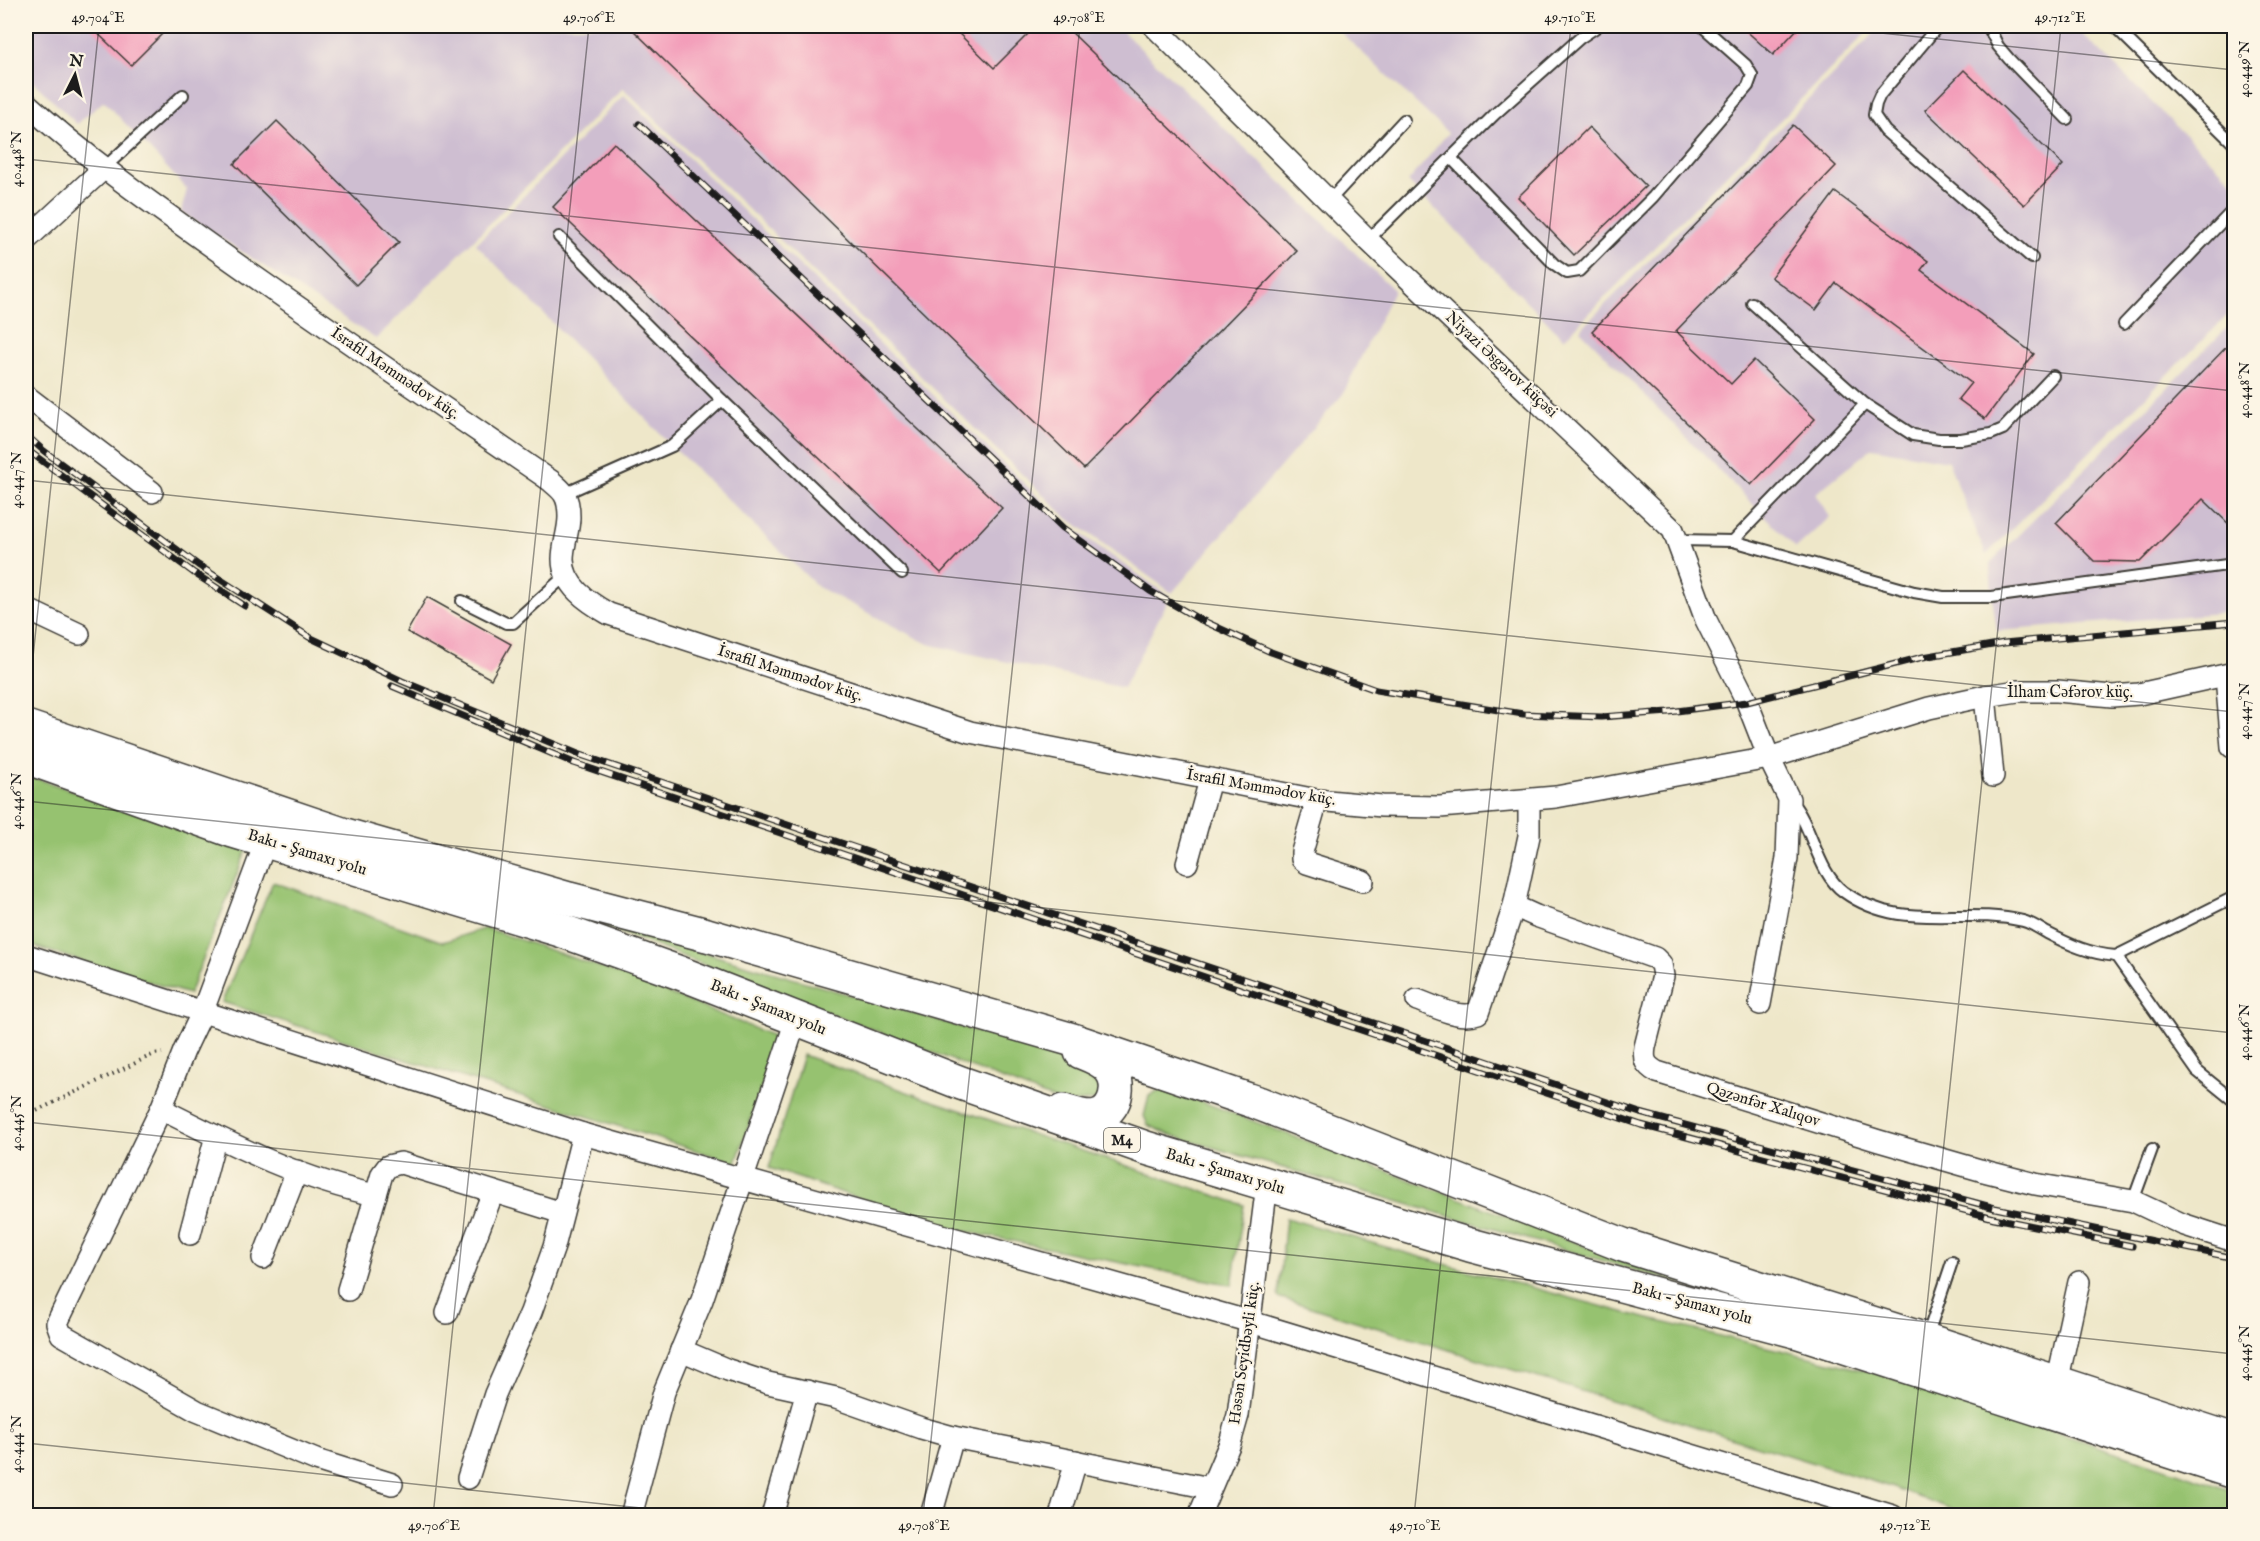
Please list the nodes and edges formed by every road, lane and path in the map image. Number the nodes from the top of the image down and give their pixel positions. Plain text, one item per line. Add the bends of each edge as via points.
1 (1154, 26) edge
2 (1598, 26) edge
3 (1702, 26) edge
4 (1938, 26) edge
5 (1988, 26) edge
6 (2114, 26) edge
7 (183, 94) dead end
8 (26, 103) edge
9 (2067, 119) dead end
10 (1404, 120) dead end
11 (2235, 144) edge
12 (1451, 158) junction
13 (104, 169) junction
14 (1329, 201) junction
15 (2235, 209) edge
16 (559, 237) dead end
17 (26, 240) edge
18 (1368, 240) junction
19 (2032, 258) dead end
20 (1752, 303) dead end
21 (2124, 324) dead end
22 (2053, 376) dead end
23 (26, 396) edge
24 (722, 400) junction
25 (1865, 404) junction
26 (152, 492) dead end
27 (564, 494) junction
28 (1678, 540) junction
29 (1733, 541) junction
30 (2235, 564) edge
31 (902, 573) dead end
32 (566, 575) junction
33 (462, 601) dead end
34 (26, 609) edge
35 (79, 634) dead end
36 (2230, 675) edge
37 (1985, 696) junction
38 (26, 727) edge
39 (2232, 747) dead end
40 (26, 758) edge
41 (1769, 758) junction
42 (1993, 776) dead end
43 (1210, 780) junction
44 (1789, 799) junction
45 (1317, 800) junction
46 (1529, 801) junction
47 (266, 841) junction
48 (1187, 863) dead end
49 (1363, 881) dead end
50 (2235, 897) edge
51 (1514, 906) junction
52 (26, 955) edge
53 (2116, 956) junction
54 (1417, 1000) dead end
55 (1760, 1004) dead end
56 (202, 1012) junction
57 (990, 1016) junction
58 (796, 1020) junction
59 (184, 1051) junction
60 (961, 1083) junction
61 (2235, 1101) edge
62 (1258, 1103) junction
63 (161, 1109) junction
64 (26, 1116) edge
65 (583, 1134) junction
66 (216, 1136) junction
67 (2152, 1149) dead end
68 (297, 1171) junction
69 (743, 1179) junction
70 (1252, 1180) junction
71 (493, 1192) junction
72 (376, 1195) junction
73 (2133, 1201) junction
74 (562, 1213) junction
75 (190, 1234) dead end
76 (2235, 1241) edge
77 (263, 1258) dead end
78 (1952, 1262) dead end
79 (2079, 1282) dead end
80 (348, 1290) dead end
81 (447, 1313) dead end
82 (1251, 1322) junction
83 (1926, 1340) junction
84 (681, 1350) junction
85 (2057, 1383) junction
86 (807, 1391) junction
87 (953, 1437) junction
88 (2235, 1440) edge
89 (1076, 1461) junction
90 (2235, 1472) edge
91 (468, 1478) dead end
92 (392, 1484) dead end
93 (1210, 1488) junction
94 (631, 1515) edge
95 (772, 1515) edge
96 (931, 1515) edge
97 (1060, 1515) edge
98 (1199, 1515) edge
99 (1893, 1515) edge

1 - 14 street, Niyazi Əsgərov küçəsi
2 - 12 lane via 1495,114
3 - 12 lane via 1746,65 1752,75 1748,86 1653,197 1579,271 1567,273 1554,264
4 - 19 lane via 1880,95 1874,115 1886,131
5 - 9 lane via 2008,59
6 - 11 lane
7 - 13 lane
8 - 13 street, İsrafil Məmmədov küç.
10 - 14 lane
12 - 18 lane
13 - 17 street
13 - 27 street, İsrafil Məmmədov küç. via 299,309 551,481
14 - 18 street, Niyazi Əsgərov küçəsi
15 - 21 lane
16 - 24 lane
18 - 28 street, Niyazi Əsgərov küçəsi via 1663,519
20 - 25 lane
22 - 25 lane via 2003,429 1991,435 1939,439 1913,435
23 - 26 street
24 - 27 lane via 672,446
24 - 31 lane
25 - 29 lane
27 - 32 street via 569,509 563,559
28 - 29 lane
28 - 41 street, Niyazi Əsgərov küçəsi via 1706,620 1747,702
29 - 30 lane via 1914,592 1964,598
32 - 33 lane via 513,623
32 - 43 street, İsrafil Məmmədov küç. via 591,604 609,614 942,725
34 - 35 street
36 - 37 street, İlham Cəfərov küç. via 2139,694 2018,691
36 - 39 street
37 - 41 street, İlham Cəfərov küç. via 1929,708
37 - 42 street
38 - 57 highway, Bakı - Şamaxı yolu via 342,834
40 - 47 highway, Bakı - Şamaxı yolu / M4
41 - 44 street, Niyazi Əsgərov küçəsi
41 - 46 street, İsrafil Məmmədov küç.
43 - 45 street, İsrafil Məmmədov küç.
43 - 48 street
44 - 53 lane via 1801,815 1832,880 1873,909 1907,916 2024,921 2072,946
44 - 55 street via 1786,858
45 - 46 street, İsrafil Məmmədov küç. via 1440,807
45 - 49 street via 1302,859
46 - 51 street via 1529,836
47 - 56 street
47 - 58 highway, Bakı - Şamaxı yolu / M4 via 560,930
50 - 53 lane
51 - 54 street via 1478,1013 1460,1016
51 - 73 street, Qəzənfər Xalıqov via 1655,958 1661,964 1662,976 1644,1058 1657,1072 1980,1170
52 - 56 street
53 - 61 lane via 2197,1071
56 - 59 street
56 - 65 street
57 - 60 highway via 1103,1062 1116,1079 1114,1099 1098,1116 1086,1117
57 - 62 highway, Bakı - Şamaxı yolu via 1096,1047
58 - 60 highway, Bakı - Şamaxı yolu / M4
58 - 69 street
59 - 63 street
59 - 64 path via 154,1054
60 - 70 highway, Bakı - Şamaxı yolu / M4 via 1146,1148
62 - 70 highway via 1160,1081 1147,1082 1137,1091 1132,1104 1133,1124 1155,1139
62 - 83 highway, Bakı - Şamaxı yolu via 1623,1245
63 - 66 street
63 - 92 street via 57,1323 61,1334 197,1411 316,1460
65 - 69 street
65 - 74 street
66 - 68 street
66 - 75 street
67 - 73 lane
68 - 72 street via 341,1188
68 - 77 street
69 - 82 street
69 - 84 street
70 - 82 street, Həsən Seyidbəyli küç.
70 - 90 highway, Bakı - Şamaxı yolu / M4 via 1470,1245 1799,1332
71 - 72 street via 401,1163 388,1166
71 - 74 street
71 - 81 street
72 - 80 street
73 - 76 street, Qəzənfər Xalıqov via 2182,1224
74 - 91 street via 531,1312 495,1395
78 - 83 lane
79 - 85 street
82 - 93 street, Həsən Seyidbəyli küç. via 1236,1423
82 - 99 street
83 - 85 highway, Bakı - Şamaxı yolu
84 - 86 street via 748,1377
84 - 94 street via 664,1392
85 - 88 highway, Bakı - Şamaxı yolu
86 - 87 street
86 - 95 street
87 - 89 street
87 - 96 street
89 - 93 street
89 - 97 street
93 - 98 street, Həsən Seyidbəyli küç.

